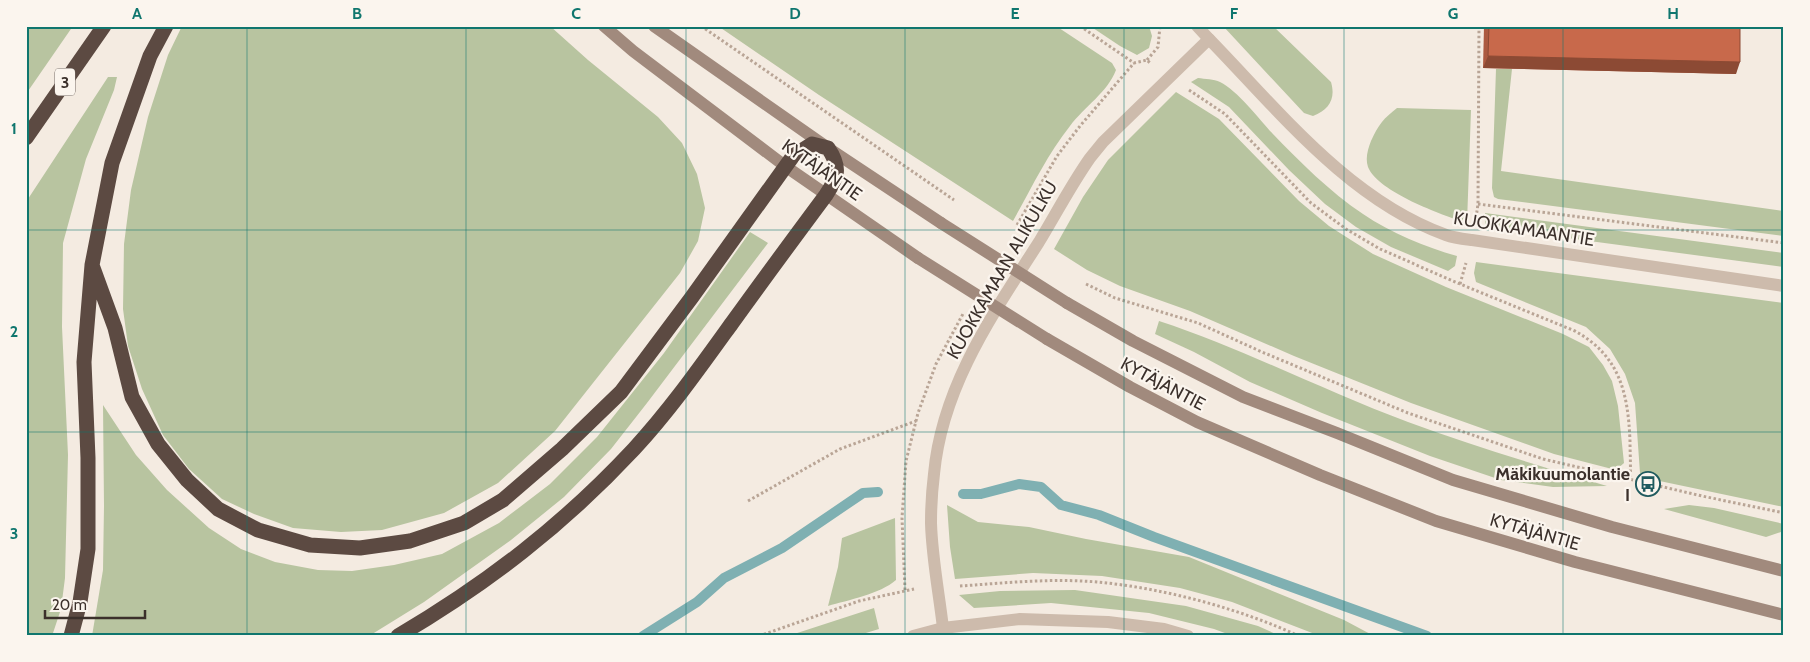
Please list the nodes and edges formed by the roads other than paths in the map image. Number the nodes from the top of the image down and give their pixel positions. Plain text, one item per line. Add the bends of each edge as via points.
1 (104, 26) edge
2 (166, 26) edge
3 (604, 26) edge
4 (654, 26) edge
5 (1197, 26) edge
6 (1209, 39) junction
7 (26, 138) edge
8 (828, 148) junction
9 (785, 166) junction
10 (826, 195) junction
11 (92, 265) junction
12 (1784, 286) edge
13 (1784, 571) edge
14 (1784, 615) edge
15 (944, 632) edge
16 (71, 636) edge
17 (398, 636) edge
18 (914, 636) edge
19 (1188, 636) edge

1 - 7 highway, 3
2 - 11 highway via 150,56 112,163
3 - 9 street, KYTÄJÄNTIE
4 - 8 street, KYTÄJÄNTIE
5 - 6 street, KUOKKAMAANTIE
6 - 12 street, KUOKKAMAANTIE via 1329,163 1392,210 1447,235
6 - 15 street, KUOKKAMAAN ALIKULKU via 1090,158 968,358 941,433 934,472 931,522
8 - 9 highway via 812,144 793,156
8 - 10 highway via 836,160 836,173
8 - 13 street, KYTÄJÄNTIE, bridge via 1067,303 1243,398 1453,480
9 - 10 street, KYTÄJÄNTIE
9 - 11 highway via 621,392 562,450 503,500 464,523 410,541 360,548 310,545 258,530 218,509 187,480 158,444 132,397 115,328
10 - 14 street, KYTÄJÄNTIE, bridge via 918,258 1130,387 1197,422 1320,476 1436,521 1575,562
10 - 17 highway via 684,389 610,474 537,542 445,608
11 - 16 highway via 84,362 88,549
15 - 18 street
15 - 19 street via 1020,619 1108,622 1164,629

